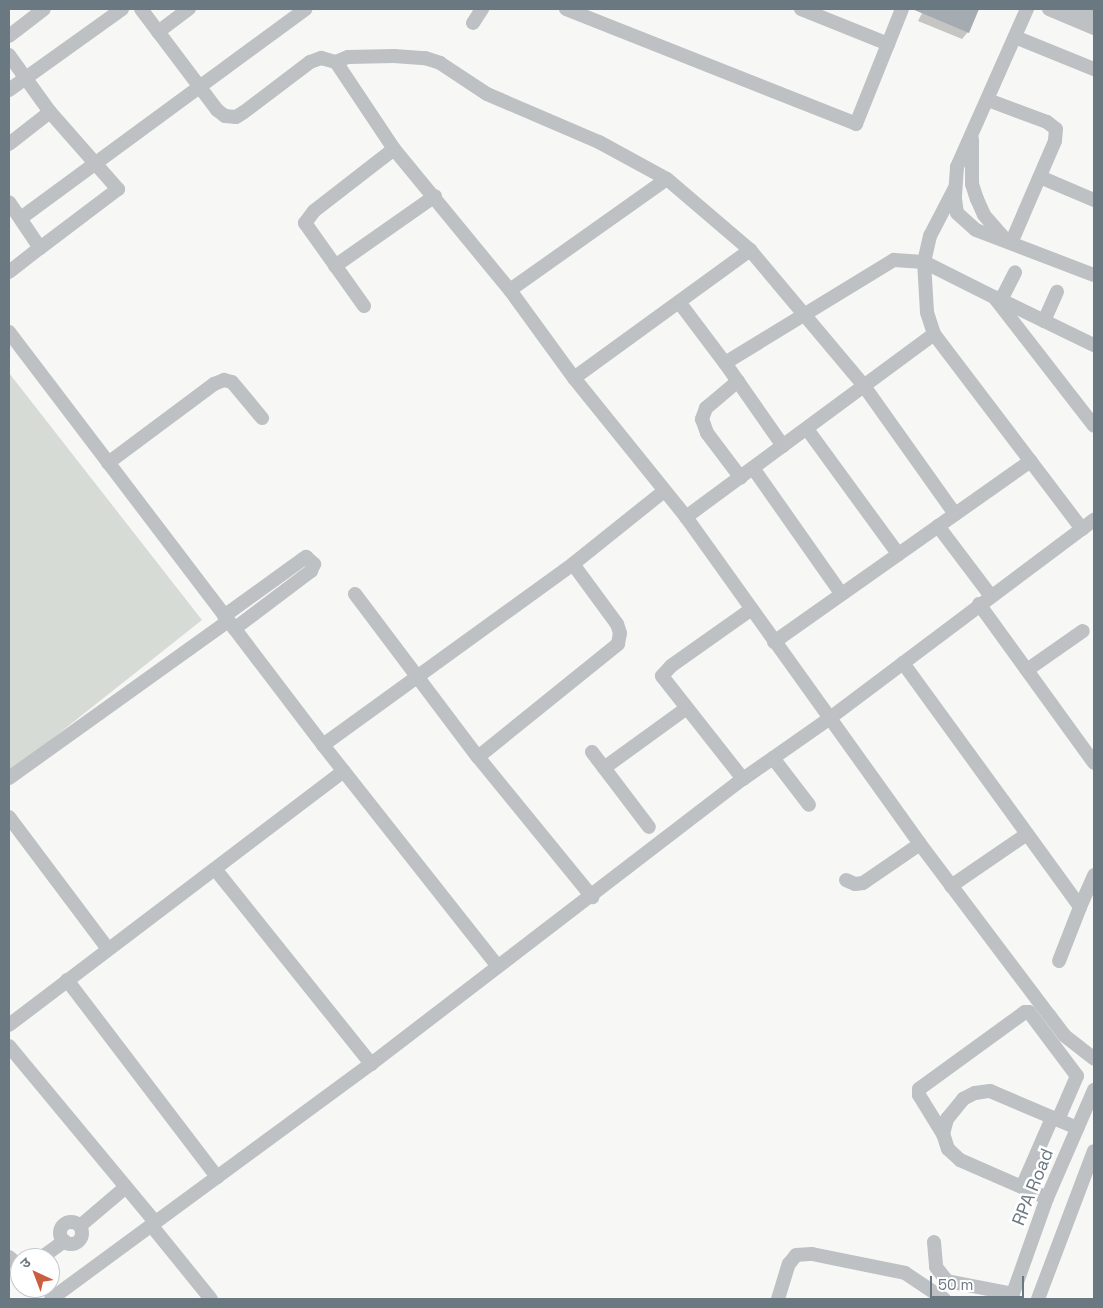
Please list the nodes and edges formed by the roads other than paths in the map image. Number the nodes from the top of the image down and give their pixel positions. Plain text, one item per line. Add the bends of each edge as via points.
1 (44, 9) edge
2 (122, 9) edge
3 (140, 9) edge
4 (190, 9) edge
5 (306, 9) edge
6 (482, 9) edge
7 (566, 9) edge
8 (801, 9) edge
9 (902, 9) edge
10 (1027, 9) edge
11 (1049, 9) edge
12 (1076, 9) edge
13 (1094, 16) edge
14 (473, 24) dead end
15 (1094, 28) edge
16 (158, 32) junction
17 (9, 36) edge
18 (1015, 37) junction
19 (888, 44) junction
20 (9, 55) edge
21 (336, 62) junction
22 (1094, 69) edge
23 (26, 78) junction
24 (200, 87) junction
25 (9, 90) edge
26 (988, 100) junction
27 (50, 112) junction
28 (972, 138) junction
29 (9, 144) edge
30 (394, 149) junction
31 (96, 162) junction
32 (1040, 177) junction
33 (667, 179) junction
34 (955, 187) junction
35 (435, 196) junction
36 (1094, 200) edge
37 (9, 202) edge
38 (21, 218) junction
39 (1009, 243) junction
40 (40, 248) junction
41 (750, 250) junction
42 (924, 262) junction
43 (335, 266) junction
44 (9, 272) edge
45 (1015, 272) dead end
46 (1094, 275) edge
47 (510, 290) junction
48 (1057, 292) dead end
49 (997, 298) junction
50 (679, 302) junction
51 (364, 306) dead end
52 (804, 315) junction
53 (1044, 321) junction
54 (9, 332) edge
55 (934, 334) junction
56 (1094, 345) edge
57 (725, 363) junction
58 (574, 378) junction
59 (738, 381) junction
60 (864, 386) junction
61 (262, 418) dead end
62 (1094, 426) edge
63 (807, 429) junction
64 (783, 446) junction
65 (1031, 461) junction
66 (108, 463) junction
67 (753, 468) junction
68 (741, 478) junction
69 (664, 492) junction
70 (954, 514) junction
71 (686, 517) junction
72 (1094, 520) edge
73 (938, 526) junction
74 (1082, 529) junction
75 (898, 554) junction
76 (573, 564) junction
77 (841, 593) junction
78 (355, 594) dead end
79 (985, 600) junction
80 (750, 610) junction
81 (229, 622) junction
82 (1083, 631) dead end
83 (774, 642) junction
84 (903, 664) junction
85 (1027, 670) junction
86 (417, 675) junction
87 (686, 708) junction
88 (830, 718) junction
89 (323, 745) junction
90 (592, 752) dead end
91 (478, 757) junction
92 (773, 758) junction
93 (1093, 759) edge
94 (604, 768) junction
95 (344, 771) junction
96 (9, 778) edge
97 (743, 779) junction
98 (809, 805) dead end
99 (9, 817) edge
100 (649, 827) dead end
101 (1027, 834) junction
102 (920, 844) junction
103 (215, 869) junction
104 (1094, 875) edge
105 (846, 880) dead end
106 (951, 886) junction
107 (592, 897) junction
108 (1080, 908) junction
109 (108, 949) junction
110 (1059, 961) dead end
111 (497, 965) junction
112 (67, 980) junction
113 (9, 1025) edge
114 (9, 1046) edge
115 (1094, 1059) edge
116 (371, 1064) junction
117 (1094, 1090) edge
118 (1055, 1119) junction
119 (1077, 1128) junction
120 (943, 1134) junction
121 (1094, 1151) edge
122 (217, 1176) junction
123 (126, 1187) junction
124 (1022, 1187) junction
125 (1047, 1198) junction
126 (153, 1224) junction
127 (934, 1242) dead end
128 (55, 1248) edge
129 (1012, 1297) edge
130 (51, 1299) edge
131 (211, 1299) edge
132 (778, 1299) edge
133 (944, 1299) edge
134 (1038, 1299) edge

1 - 17 street
2 - 23 street
3 - 16 street
4 - 16 street
5 - 24 street
6 - 14 street
7 - 19 street via 856,124
8 - 19 street
9 - 19 street
10 - 18 street
11 - 15 street
12 - 13 street
16 - 24 street
18 - 22 street
18 - 26 street
20 - 23 street
21 - 24 street via 321,58 310,62 236,117 225,116 217,110
21 - 30 street
21 - 33 street via 348,56 394,56 425,58 440,63 487,94 599,142
23 - 25 street
23 - 27 street
24 - 31 street
26 - 28 street
26 - 32 street via 1047,122 1056,129 1055,141
27 - 29 street
27 - 31 street
28 - 34 street via 957,167
28 - 39 street via 972,184 977,199 984,215
30 - 35 street
30 - 43 street via 305,223
31 - 38 street
31 - 40 street via 118,190
32 - 36 street
32 - 39 street
33 - 41 street
33 - 47 street
34 - 39 street via 958,213 965,222
34 - 42 street via 930,236
35 - 43 street
35 - 47 street
37 - 38 street
38 - 40 street
39 - 46 street
40 - 44 street
41 - 50 street
41 - 52 street
42 - 49 street
42 - 52 street via 894,260
42 - 55 street via 928,312
43 - 51 street
45 - 49 street
47 - 58 street
48 - 53 street
49 - 53 street
49 - 62 street
50 - 57 street
50 - 58 street
52 - 57 street
52 - 60 street
53 - 56 street
54 - 66 street
55 - 60 street
55 - 65 street
57 - 59 street
58 - 69 street
59 - 64 street
59 - 68 street via 706,408 702,419 707,433
60 - 63 street
60 - 70 street
61 - 66 street via 232,382 224,380 214,384
63 - 64 street
63 - 75 street
64 - 67 street
65 - 70 street
65 - 74 street
66 - 81 street
67 - 68 street
67 - 77 street
68 - 71 street
69 - 71 street
69 - 76 street
70 - 73 street
71 - 80 street
72 - 74 street
73 - 75 street
73 - 79 street
74 - 79 street
75 - 77 street
76 - 86 street
76 - 91 street via 617,624 620,633 618,644
77 - 83 street
78 - 86 street
79 - 84 street
79 - 85 street
80 - 83 street
80 - 87 street via 671,666 662,676
81 - 81 street via 310,571 314,564 306,557 303,559
81 - 89 street
81 - 96 street
82 - 85 street
83 - 88 street
84 - 88 street
84 - 101 street
85 - 93 street
86 - 89 street
86 - 91 street
87 - 94 street
87 - 97 street
88 - 92 street
88 - 102 street
89 - 95 street
90 - 94 street
91 - 107 street
92 - 97 street
92 - 98 street
94 - 100 street
95 - 103 street
95 - 111 street
97 - 107 street
99 - 109 street
101 - 106 street
101 - 108 street
102 - 105 street via 863,883
102 - 106 street
103 - 109 street
103 - 116 street
104 - 108 street
106 - 115 street via 1065,1036
107 - 111 street
108 - 110 street
109 - 112 street
111 - 116 street
112 - 113 street
112 - 122 street
114 - 123 street
116 - 122 street
117 - 119 street, RPA Road
118 - 119 street
118 - 120 street via 990,1091 975,1093 953,1108
118 - 120 street via 1077,1076 1035,1020 1024,1012 919,1089 919,1095
118 - 124 street
119 - 125 street, RPA Road
120 - 124 street via 948,1149 960,1160
121 - 134 street
122 - 126 street
123 - 126 street
123 - 128 street via 80,1226 70,1222 64,1225 60,1231 64,1241
124 - 125 street
125 - 129 street, RPA Road
126 - 130 street
126 - 131 street
127 - 129 street via 936,1267 947,1281
132 - 133 street via 789,1264 796,1255 812,1254 905,1273

